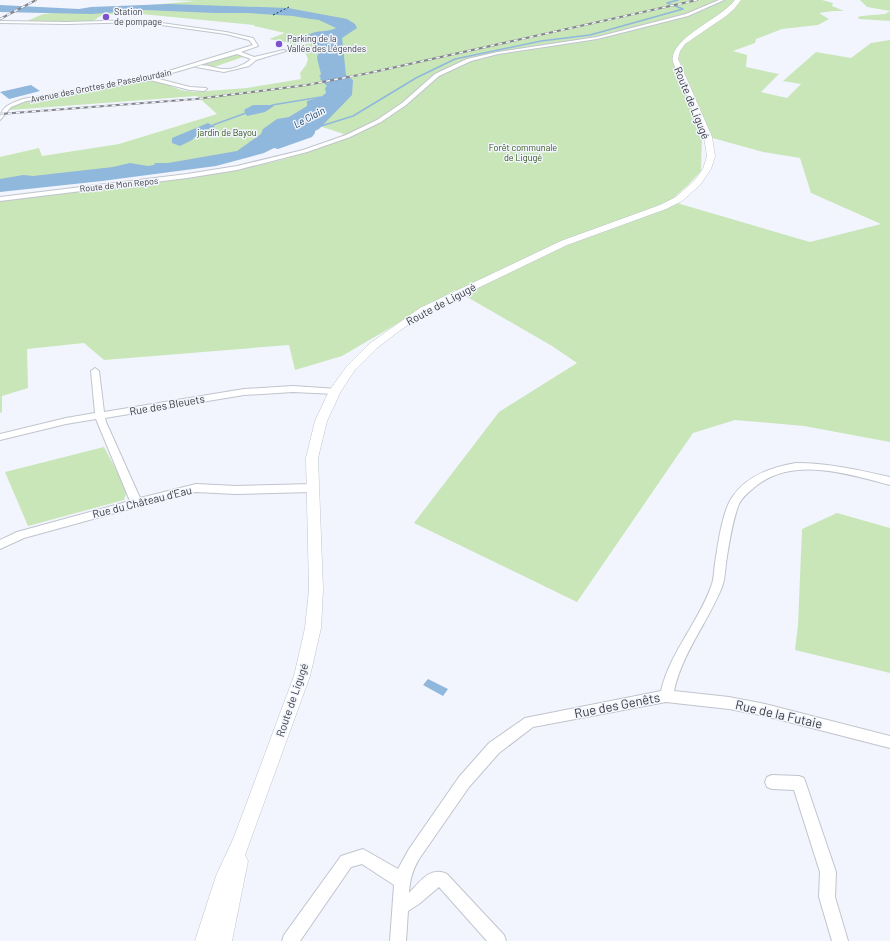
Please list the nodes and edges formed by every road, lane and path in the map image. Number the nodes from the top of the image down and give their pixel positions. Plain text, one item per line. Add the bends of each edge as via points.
1 (722, 0) edge
2 (738, 0) edge
3 (0, 22) edge
4 (284, 51) dead end
5 (237, 52) junction
6 (254, 59) junction
7 (193, 66) junction
8 (144, 79) junction
9 (204, 89) dead end
10 (0, 118) edge
11 (0, 199) edge
12 (95, 371) dead end
13 (335, 391) junction
14 (100, 416) junction
15 (0, 437) edge
16 (890, 481) edge
17 (312, 488) junction
18 (136, 502) junction
19 (0, 544) edge
20 (666, 696) junction
21 (890, 742) edge
22 (772, 782) dead end
23 (242, 840) junction
24 (402, 882) junction
25 (400, 907) junction
26 (205, 941) edge
27 (222, 941) edge
28 (290, 941) edge
29 (398, 941) edge
30 (498, 941) edge
31 (840, 941) edge

1 - 11 street, Route de Mon Repos via 687,16 597,38 469,60 437,75 404,104 379,121 305,151 237,168 165,180
2 - 13 street, Route de Ligugé via 731,11 685,40 676,52 678,68 708,137 711,156 707,169 697,183 679,199 664,207 564,243 424,310 373,346 351,368
3 - 5 street, Avenue des Grottes de Passelourdain via 140,21 226,33 251,39 256,43 253,47
4 - 6 street
5 - 6 street
5 - 7 street, Avenue des Grottes de Passelourdain
6 - 7 street via 247,65 224,71
7 - 8 street, Avenue des Grottes de Passelourdain
8 - 9 street via 164,81 188,89
8 - 10 street, Avenue des Grottes de Passelourdain via 25,100 9,106
12 - 14 street
13 - 14 street, Rue des Bleuets via 293,389 244,392
13 - 17 street, Route de Ligugé via 317,434 312,458
14 - 15 street, Rue des Bleuets via 66,421
14 - 18 street
16 - 20 street, Rue des Genêts via 847,470 799,466 768,473 751,483 735,500 728,521 717,585 674,668 667,685
17 - 18 street, Rue du Château d'Eau via 196,488
17 - 23 street, Route de Ligugé via 316,590 313,628 302,676
18 - 19 street, Rue du Château d'Eau via 21,535
20 - 21 street, Rue de la Futaie via 765,710
20 - 24 street, Rue des Genêts via 530,722 515,732 494,748 464,782 414,854 406,867
22 - 31 street via 799,783 828,872 827,897
23 - 26 street, Route de Ligugé via 226,876
23 - 27 street, Route de Ligugé
24 - 25 street, Rue des Genêts
24 - 28 street via 363,856 346,861
25 - 29 street, Rue des Genêts
25 - 30 street via 414,899 434,879 442,879

